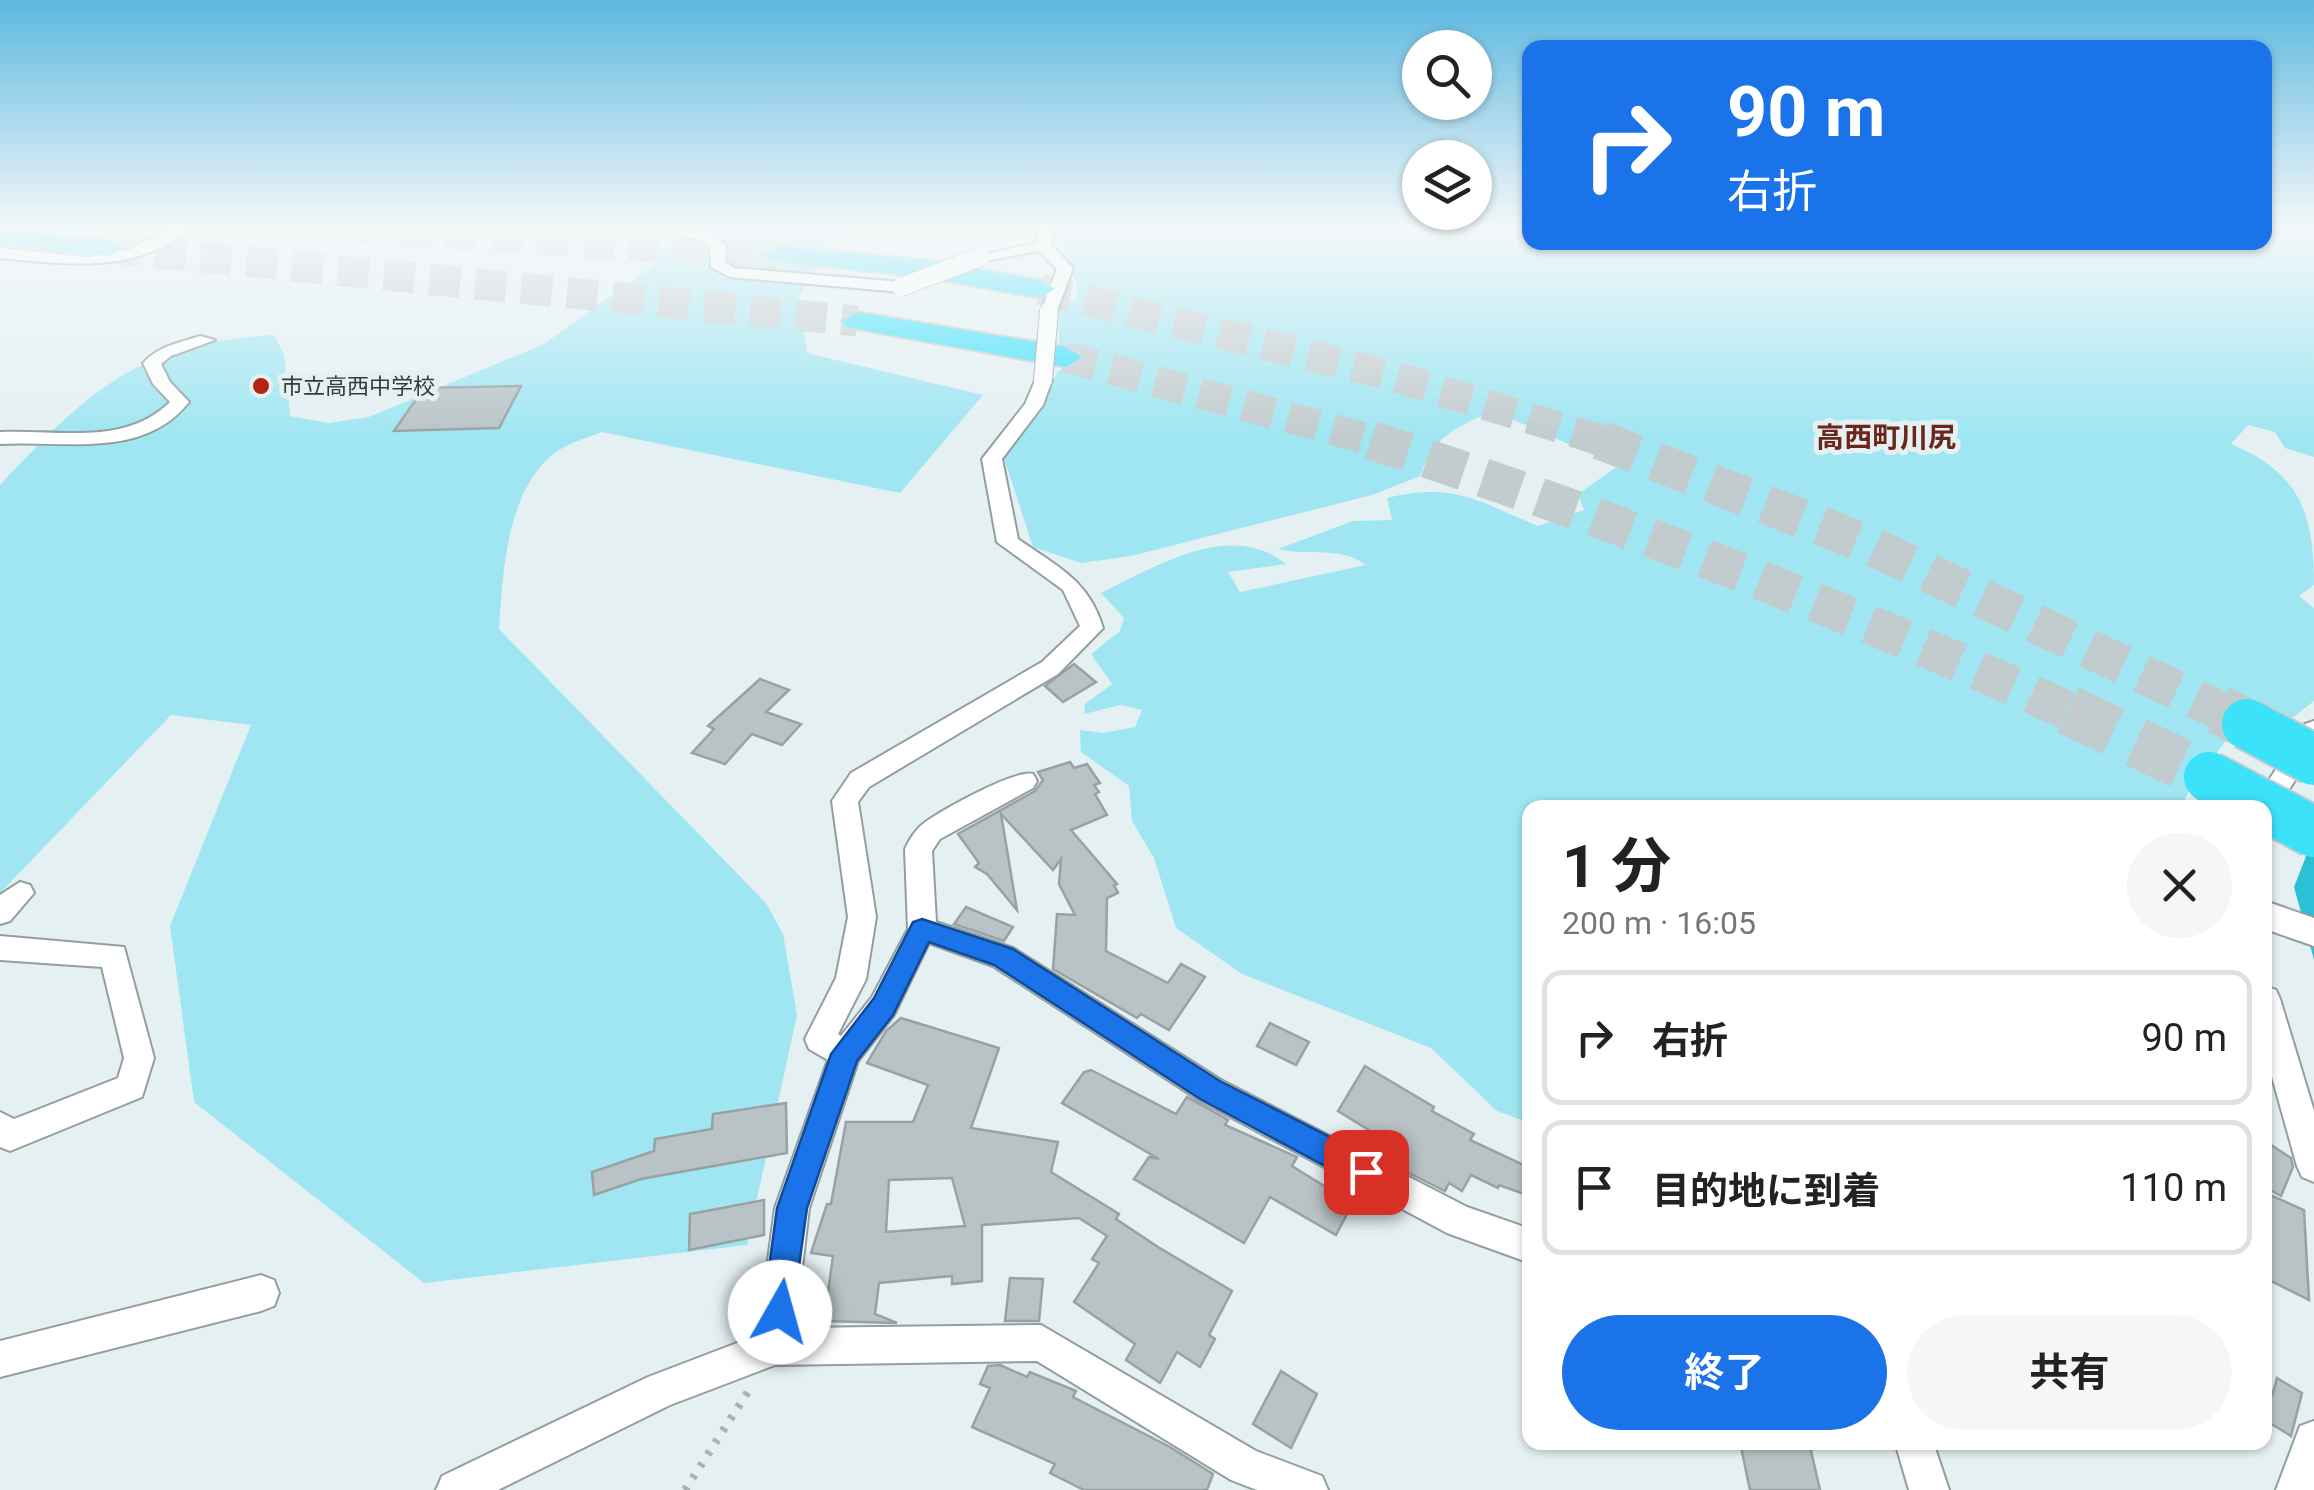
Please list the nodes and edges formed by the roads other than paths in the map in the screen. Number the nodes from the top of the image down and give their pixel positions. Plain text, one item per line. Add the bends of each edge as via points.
1 (1035, 298) edge
2 (1044, 300) joint
3 (857, 321) tunnel mouth
4 (206, 340) dead end
5 (1066, 357) tunnel mouth
6 (0, 438) edge
7 (2246, 724) tunnel mouth
8 (2314, 730) edge
9 (2314, 760) edge
10 (2209, 776) tunnel mouth
11 (1024, 781) dead end
12 (2254, 800) edge
13 (2269, 800) edge
14 (2272, 810) edge
15 (2314, 832) edge
16 (2272, 917) edge
17 (922, 930) junction
18 (2314, 932) edge
19 (0, 948) edge
20 (2272, 1015) edge
21 (2272, 1022) edge
22 (845, 1054) junction
23 (2314, 1116) edge
24 (0, 1127) edge
25 (2314, 1166) edge
26 (1522, 1243) edge
27 (261, 1293) dead end
28 (775, 1346) junction
29 (0, 1359) edge
30 (2314, 1440) edge
31 (1916, 1450) edge
32 (456, 1490) edge
33 (1308, 1490) edge
34 (1929, 1490) edge
35 (2296, 1490) edge

1 - 2 highway
2 - 22 street, bridge via 1043,380 1034,404 992,458 1008,542 1071,582 1087,604 1092,628 1050,668 860,780 845,801 862,917 851,979 820,1039
3 - 5 highway
4 - 6 street via 152,363 180,402 166,420 94,440
7 - 9 highway, bridge
8 - 13 street
10 - 12 highway, bridge
11 - 17 street via 932,832 918,850
14 - 15 highway, bridge
16 - 18 street
17 - 22 street via 883,1006
17 - 26 street via 1003,957 1210,1090 1459,1221
19 - 24 street via 114,956 139,1058 132,1087 10,1136
20 - 23 street
21 - 25 street
22 - 28 street via 792,1208
27 - 29 street
28 - 32 street via 660,1390
28 - 33 street via 1040,1343 1244,1466
30 - 35 street
31 - 34 street

